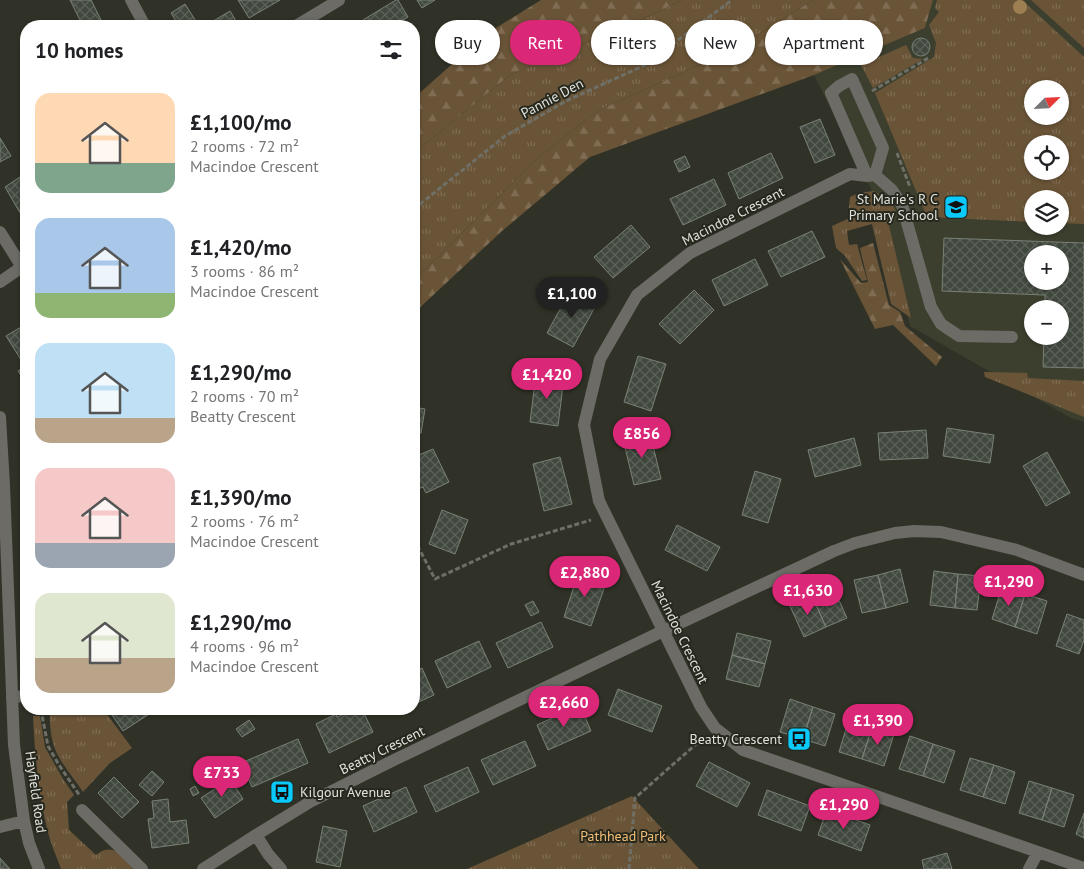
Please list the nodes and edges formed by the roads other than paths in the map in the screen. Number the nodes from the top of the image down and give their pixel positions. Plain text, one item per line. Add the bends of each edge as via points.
1 (131, 0) edge
2 (339, 0) edge
3 (142, 20) edge
4 (306, 20) edge
5 (871, 176) junction
6 (0, 232) edge
7 (20, 260) edge
8 (20, 268) edge
9 (0, 282) edge
10 (1012, 337) dead end
11 (0, 417) edge
12 (2, 485) edge
13 (1084, 575) edge
14 (663, 631) junction
15 (20, 696) edge
16 (12, 698) junction
17 (82, 810) road end
18 (24, 821) junction
19 (0, 828) edge
20 (256, 835) junction
21 (1038, 852) junction
22 (1084, 868) edge
23 (39, 869) edge
24 (142, 869) edge
25 (203, 869) edge
26 (281, 869) edge
27 (1030, 869) edge

1 - 3 street
2 - 4 street
5 - 5 street via 831,93 852,79 883,148
5 - 10 street via 892,190 902,205 930,307 941,324 959,336
5 - 14 street, Macindoe Crescent via 850,174 690,253 638,295 600,359 584,425 599,501
6 - 7 street
8 - 9 street
11 - 12 street, Hayfield Road
12 - 16 street, Hayfield Road
13 - 14 street, Beatty Crescent via 1017,550 966,537 941,532 895,533 834,551
14 - 20 street, Beatty Crescent via 310,802
14 - 21 street, Macindoe Crescent via 715,728 743,750
15 - 16 street
16 - 18 street, Hayfield Road via 14,745
17 - 24 street
18 - 19 street
18 - 23 street, Hayfield Road
20 - 25 street, Beatty Crescent
20 - 26 street
21 - 22 street, Macindoe Crescent
21 - 27 street

